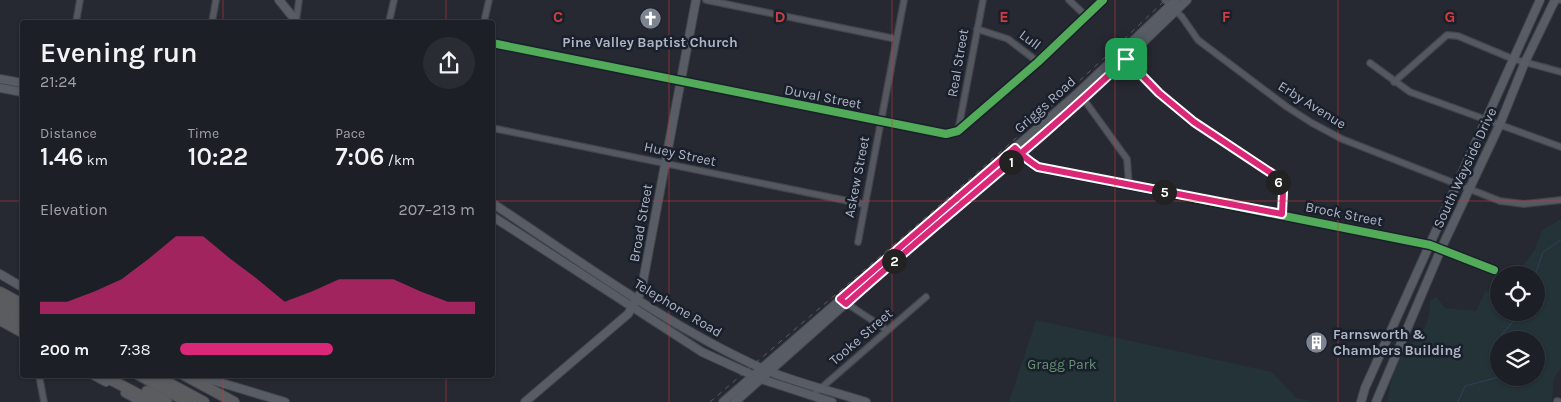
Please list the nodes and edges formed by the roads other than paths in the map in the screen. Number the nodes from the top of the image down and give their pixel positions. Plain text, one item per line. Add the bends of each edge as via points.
1 (80, 0) edge
2 (216, 0) edge
3 (279, 0) edge
4 (300, 0) edge
5 (394, 0) edge
6 (489, 0) edge
7 (696, 0) edge
8 (706, 0) edge
9 (904, 0) edge
10 (983, 0) edge
11 (1069, 0) edge
12 (1103, 0) edge
13 (1187, 0) edge
14 (1540, 0) edge
15 (1555, 0) edge
16 (1172, 4) edge
17 (1086, 16) junction
18 (76, 20) edge
19 (212, 20) edge
20 (294, 20) edge
21 (296, 20) edge
22 (389, 20) edge
23 (484, 20) edge
24 (977, 30) junction
25 (896, 39) junction
26 (495, 44) edge
27 (1123, 56) junction
28 (1513, 59) junction
29 (1038, 62) junction
30 (1524, 62) junction
31 (1370, 63) dead end
32 (1561, 72) edge
33 (0, 79) edge
34 (680, 81) junction
35 (1394, 82) junction
36 (20, 83) edge
37 (0, 88) edge
38 (20, 92) edge
39 (1081, 96) junction
40 (1487, 119) junction
41 (881, 121) junction
42 (1500, 124) junction
43 (495, 129) edge
44 (958, 131) junction
45 (1561, 147) edge
46 (1018, 151) junction
47 (665, 164) junction
48 (1129, 185) junction
49 (1457, 185) junction
50 (1468, 189) junction
51 (1561, 200) edge
52 (863, 204) junction
53 (495, 205) edge
54 (1282, 214) junction
55 (495, 218) edge
56 (858, 242) dead end
57 (1430, 245) junction
58 (1441, 250) junction
59 (1490, 268) edge
60 (0, 274) edge
61 (20, 285) edge
62 (0, 292) edge
63 (926, 297) dead end
64 (636, 299) junction
65 (0, 301) edge
66 (843, 301) junction
67 (20, 303) edge
68 (632, 307) junction
69 (0, 311) edge
70 (20, 312) edge
71 (0, 320) edge
72 (20, 322) edge
73 (0, 325) edge
74 (887, 330) junction
75 (20, 331) edge
76 (20, 336) edge
77 (761, 368) junction
78 (770, 371) junction
79 (752, 376) junction
80 (40, 378) edge
81 (97, 378) edge
82 (108, 378) edge
83 (123, 378) edge
84 (144, 378) edge
85 (160, 378) edge
86 (190, 378) edge
87 (205, 378) edge
88 (761, 379) junction
89 (821, 388) junction
90 (812, 396) junction
91 (44, 402) edge
92 (140, 402) edge
93 (153, 402) edge
94 (167, 402) edge
95 (187, 402) edge
96 (204, 402) edge
97 (234, 402) edge
98 (285, 402) edge
99 (525, 402) edge
100 (722, 402) edge
101 (735, 402) edge
102 (832, 402) edge
103 (866, 402) edge
104 (1361, 402) edge
105 (1376, 402) edge

1 - 18 street
2 - 19 street
3 - 20 main road
4 - 21 street
5 - 22 street
6 - 23 street
7 - 34 main road, Broad Street
8 - 25 street
9 - 25 street, Askew Street
10 - 24 street, Real Street
11 - 17 street
12 - 17 street
13 - 16 main road, Griggs Road
14 - 28 main road, South Wayside Drive
15 - 30 main road, South Wayside Drive
16 - 27 main road, Griggs Road
16 - 49 street, Erby Avenue via 1198,40 1287,108 1342,139
17 - 29 street
24 - 29 street, Lull via 1008,39
24 - 44 street, Real Street
25 - 41 street, Askew Street
26 - 34 street, Duval Street
27 - 39 main road, Griggs Road
27 - 54 street via 1159,93 1194,122 1274,175 1283,192
28 - 30 street
28 - 35 street via 1458,36 1447,36
28 - 40 main road, South Wayside Drive
29 - 44 street
30 - 32 street
30 - 42 main road, South Wayside Drive
31 - 35 street
33 - 36 main road
34 - 41 street, Duval Street
34 - 47 main road, Broad Street
35 - 40 street via 1410,92
37 - 38 main road
39 - 46 main road, Griggs Road
39 - 48 street via 1127,159
40 - 42 street
40 - 49 main road, South Wayside Drive
41 - 44 street, Duval Street via 946,134
41 - 52 street, Askew Street
42 - 45 street
42 - 50 main road, South Wayside Drive
43 - 47 street, Huey Street
46 - 48 street, Brock Street via 1038,167
46 - 66 main road, Griggs Road
47 - 52 street, Huey Street
47 - 64 main road, Broad Street via 646,270
48 - 54 street, Brock Street
49 - 50 street, Erby Avenue
49 - 57 main road, South Wayside Drive
50 - 51 street, Erby Avenue via 1500,201 1524,204
50 - 58 main road, South Wayside Drive
52 - 56 street, Askew Street
53 - 64 main road, Telephone Road
54 - 57 street, Brock Street
55 - 68 main road, Telephone Road
57 - 58 street, Brock Street
57 - 104 main road, South Wayside Drive
58 - 59 street, Brock Street
58 - 105 main road, South Wayside Drive
60 - 61 main road
62 - 67 highway
63 - 74 street, Tooke Street
64 - 68 main road, Broad Street
64 - 77 main road, Telephone Road via 709,343
65 - 70 highway
66 - 74 street
66 - 77 main road, Griggs Road
66 - 78 main road, Griggs Road
68 - 79 main road, Telephone Road via 702,352
68 - 99 main road, Broad Street via 628,314
69 - 72 highway
71 - 75 highway
73 - 76 main road
74 - 89 street, Tooke Street
77 - 78 main road, Telephone Road
77 - 79 main road, Griggs Road
78 - 88 main road, Griggs Road
78 - 89 main road, Telephone Road
79 - 88 main road, Telephone Road
79 - 100 main road, Griggs Road
80 - 91 street
81 - 92 main road
82 - 93 highway
83 - 94 highway
84 - 95 highway
85 - 96 highway
86 - 97 highway
87 - 98 main road
88 - 90 main road, Telephone Road
88 - 101 main road, Griggs Road
89 - 90 street, Tooke Street
89 - 103 main road, Telephone Road
90 - 102 main road, Telephone Road

